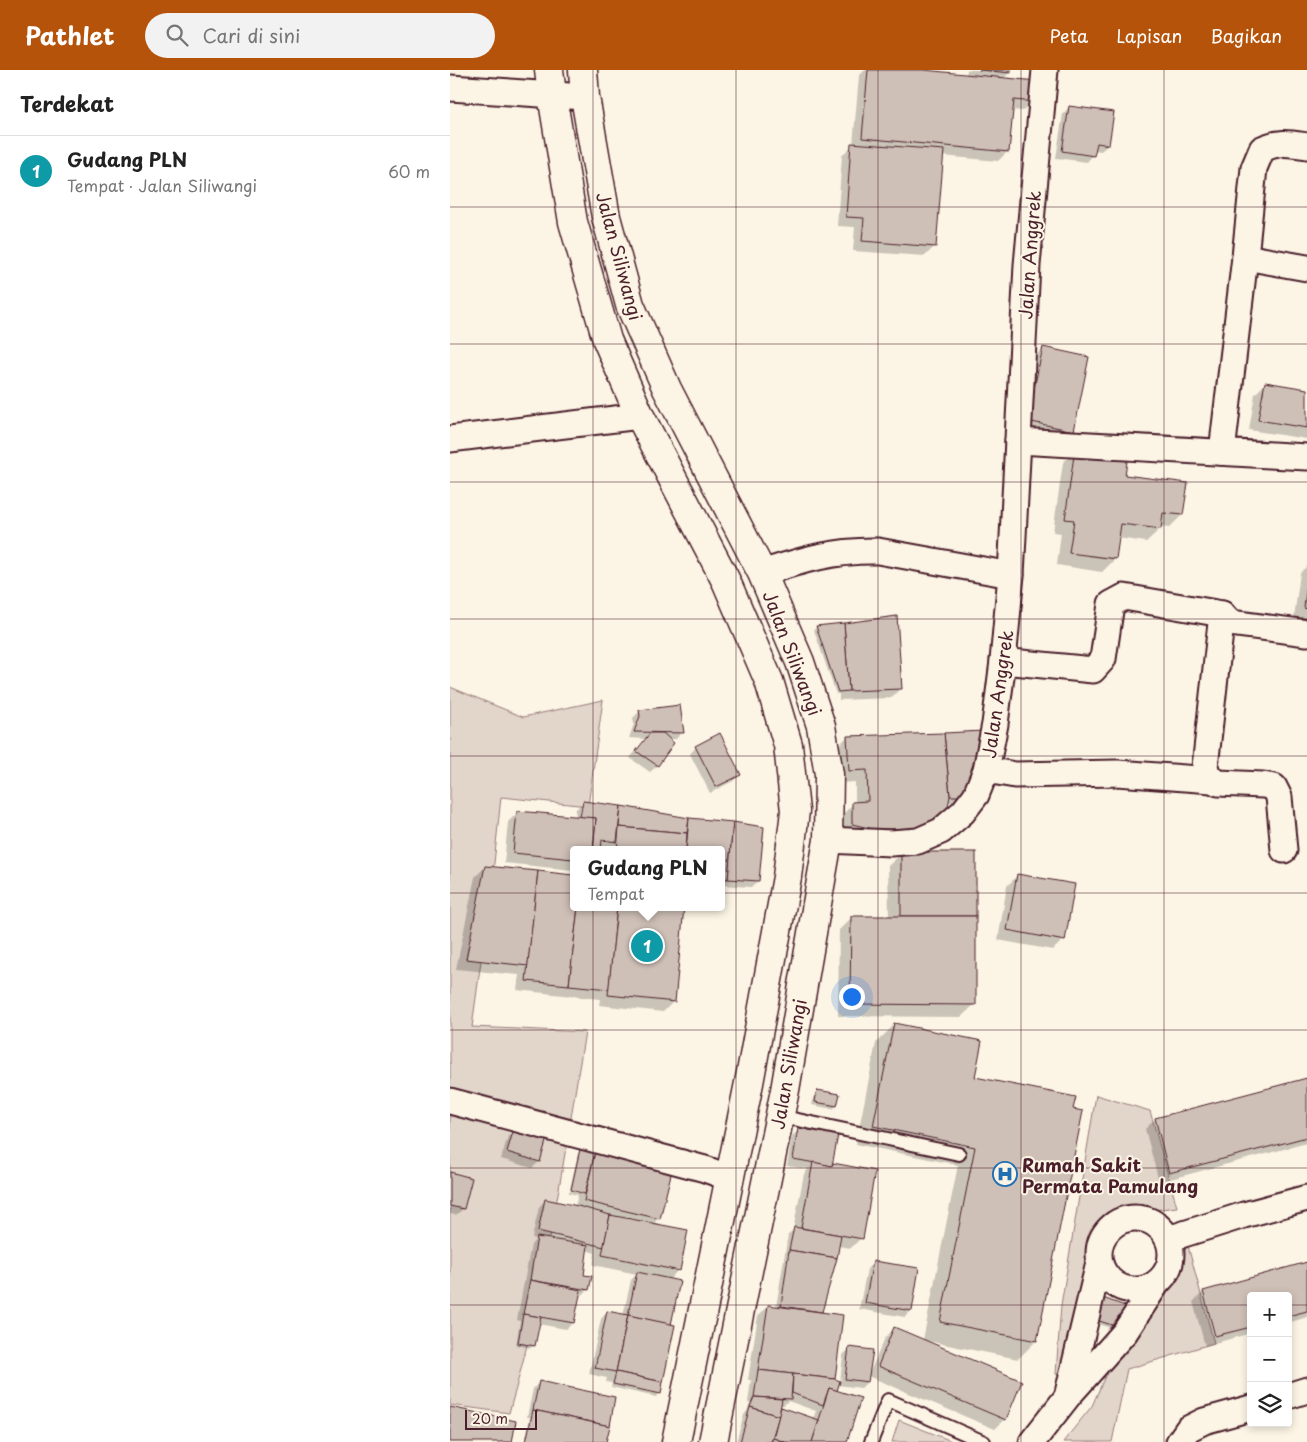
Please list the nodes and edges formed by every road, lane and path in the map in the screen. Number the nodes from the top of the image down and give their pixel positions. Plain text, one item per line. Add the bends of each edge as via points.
1 (583, 70) edge
2 (1045, 70) edge
3 (551, 82) edge
4 (450, 88) edge
5 (585, 97) junction
6 (1307, 146) edge
7 (1245, 256) junction
8 (1307, 268) edge
9 (640, 416) junction
10 (450, 439) edge
11 (1018, 441) junction
12 (1222, 452) junction
13 (1307, 457) edge
14 (762, 574) junction
15 (1011, 576) junction
16 (1222, 614) junction
17 (1307, 634) edge
18 (1004, 661) junction
19 (986, 770) junction
20 (1212, 780) junction
21 (828, 840) junction
22 (1284, 850) dead end
23 (749, 1083) junction
24 (450, 1101) edge
25 (782, 1103) junction
26 (960, 1154) dead end
27 (730, 1178) junction
28 (1307, 1198) edge
29 (1168, 1239) junction
30 (1099, 1263) junction
31 (1157, 1283) junction
32 (1307, 1390) edge
33 (1292, 1395) edge
34 (1068, 1396) junction
35 (1247, 1409) edge
36 (676, 1442) edge
37 (713, 1442) edge
38 (871, 1442) edge
39 (984, 1442) edge
40 (1032, 1442) edge
41 (1179, 1442) edge

1 - 5 main road, Jalan Siliwangi
2 - 11 street, Jalan Anggrek via 1027,265
3 - 4 street
3 - 5 street
3 - 9 main road, Jalan Siliwangi via 573,222 607,340
5 - 14 main road, Jalan Siliwangi via 606,217 630,305 667,389
6 - 7 street via 1284,142 1262,149 1254,168
7 - 8 street
7 - 12 street
9 - 10 street
9 - 23 main road, Jalan Siliwangi via 726,581 769,681 788,744 795,811
11 - 12 street
11 - 15 street, Jalan Anggrek
12 - 13 street
14 - 15 street via 806,559 878,550
14 - 21 main road, Jalan Siliwangi via 800,662 821,726 829,774
15 - 18 street, Jalan Anggrek
16 - 17 street via 1230,623
16 - 18 street via 1124,597 1111,604 1103,659 1093,670
16 - 20 street via 1205,767
18 - 19 street, Jalan Anggrek
19 - 20 street via 1015,775 1117,773
19 - 21 street, Jalan Anggrek via 976,795 963,812 941,831 918,841 891,844
20 - 22 street via 1274,787 1279,797
21 - 25 main road, Jalan Siliwangi
23 - 25 main road
23 - 27 main road, Jalan Siliwangi
24 - 27 street
25 - 26 lane
25 - 37 main road, Jalan Siliwangi
27 - 36 main road, Jalan Siliwangi
28 - 29 street
29 - 30 street via 1152,1222 1141,1218 1117,1222 1102,1239
29 - 31 street via 1170,1262 1166,1274
30 - 31 street via 1112,1283 1123,1289 1147,1289
30 - 34 street
31 - 34 street via 1125,1332
32 - 33 street
34 - 40 street
35 - 41 street via 1188,1428
38 - 39 lane via 888,1400

